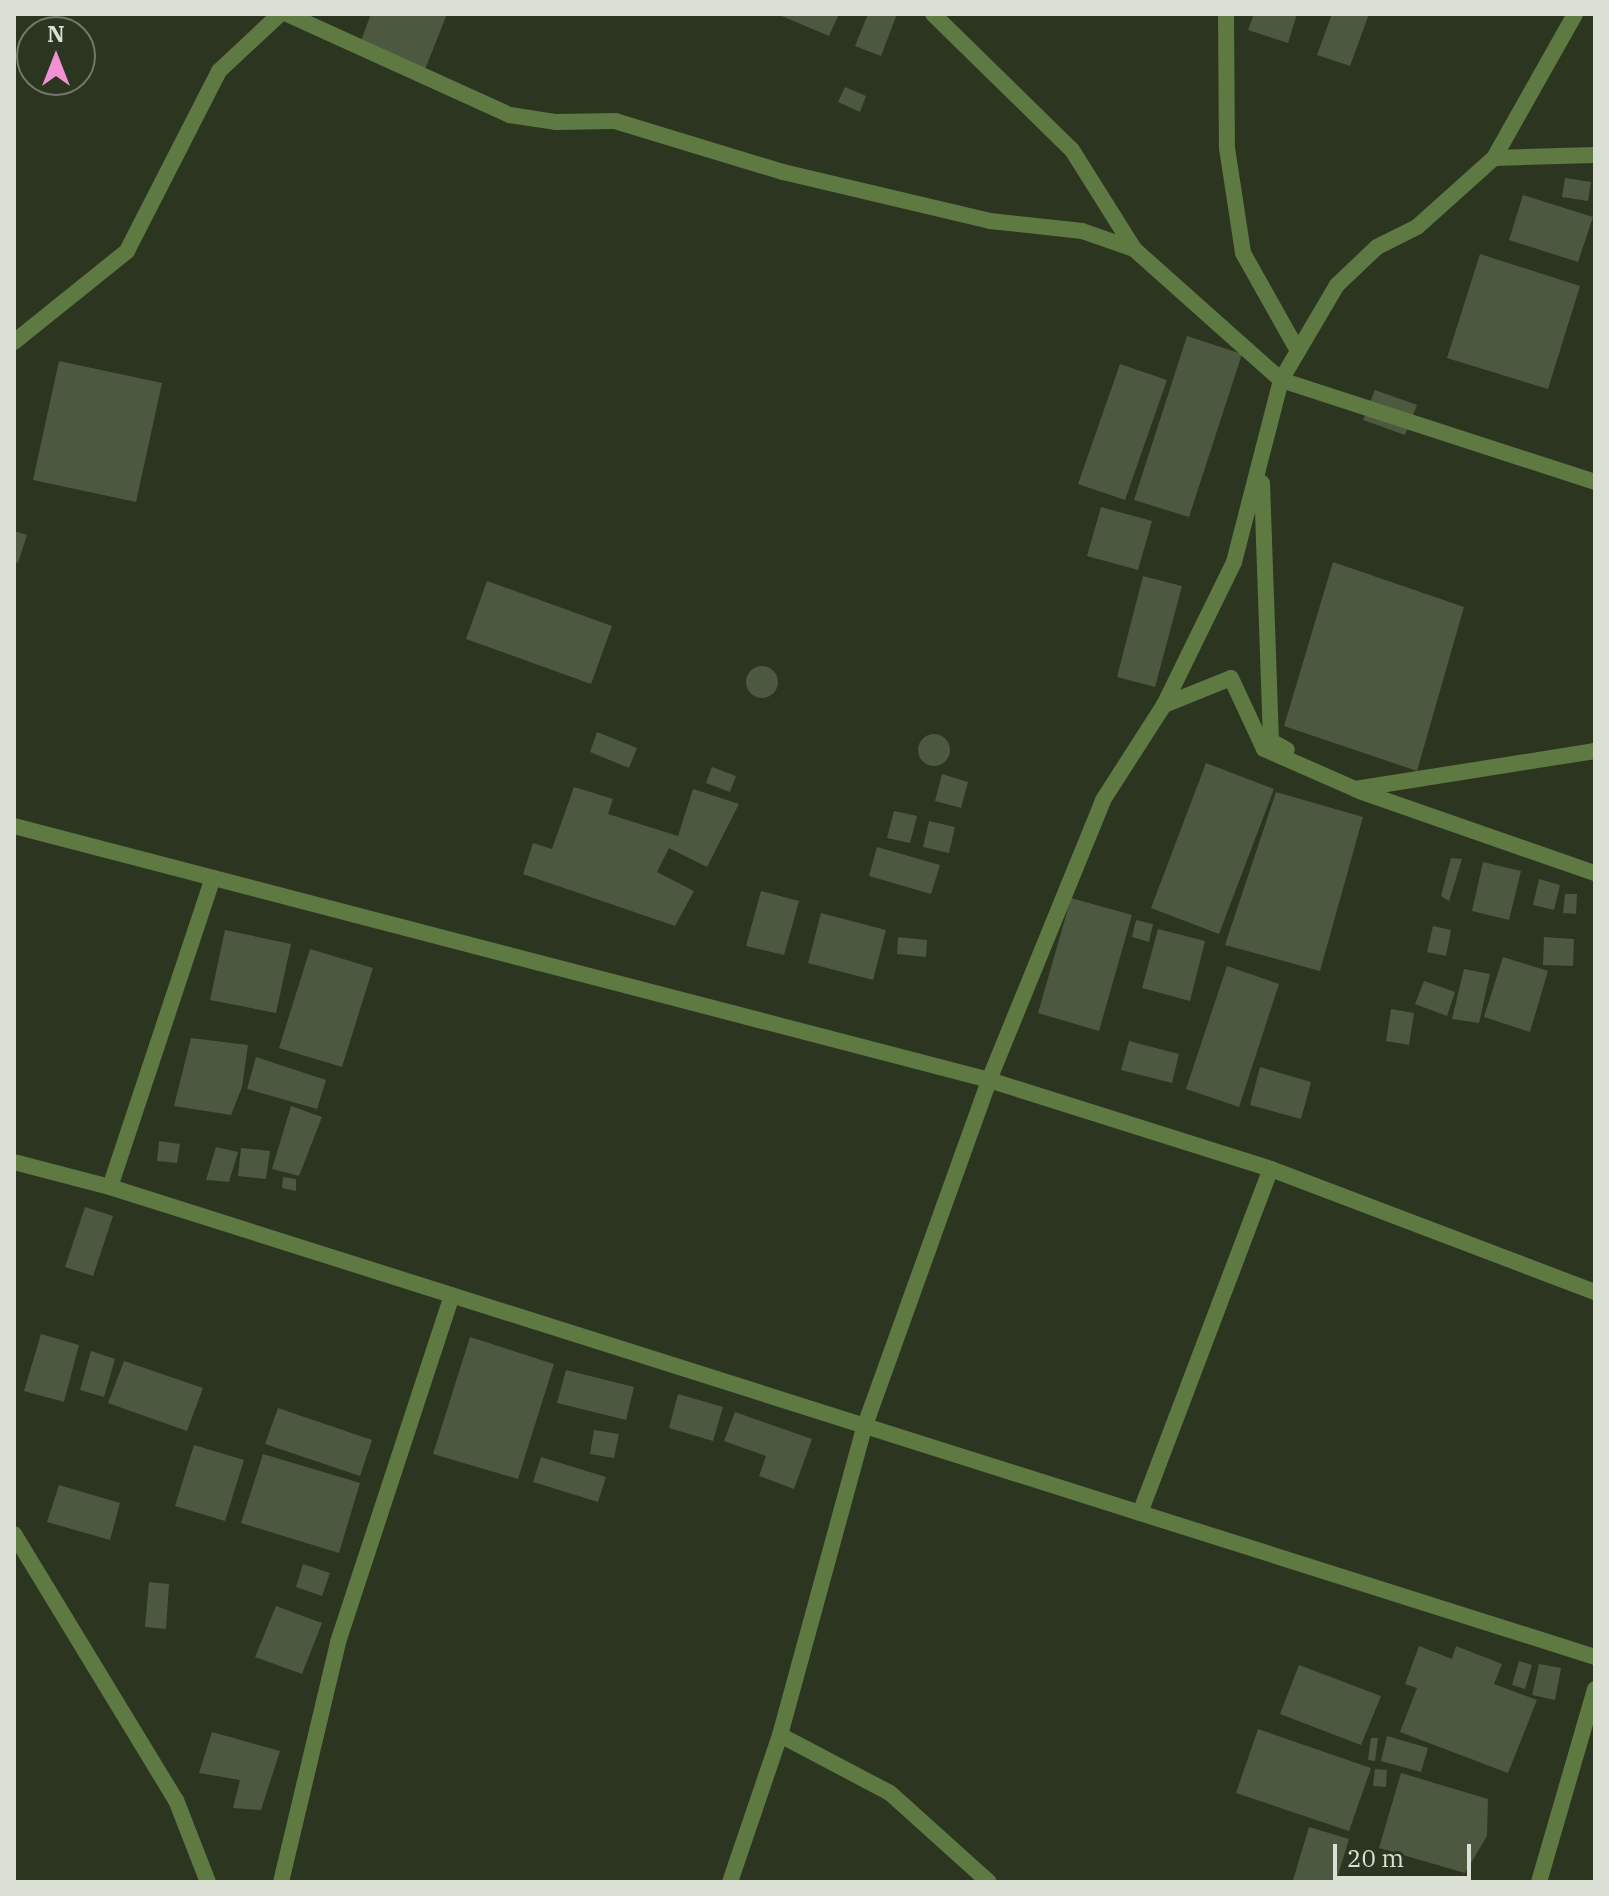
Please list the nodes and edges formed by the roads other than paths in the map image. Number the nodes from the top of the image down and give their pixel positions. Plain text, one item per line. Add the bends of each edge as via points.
1 (280, 14) edge
2 (287, 14) edge
3 (933, 14) edge
4 (1226, 14) edge
5 (1575, 14) edge
6 (1595, 155) edge
7 (1494, 158) junction
8 (1134, 249) junction
9 (14, 342) edge
10 (1298, 351) junction
11 (1281, 380) junction
12 (1261, 465) junction
13 (1595, 482) edge
14 (1164, 705) junction
15 (1595, 751) edge
16 (1355, 789) junction
17 (14, 826) edge
18 (1595, 873) edge
19 (213, 878) junction
20 (989, 1080) junction
21 (14, 1162) edge
22 (1271, 1169) junction
23 (110, 1187) junction
24 (1595, 1292) edge
25 (452, 1295) junction
26 (864, 1428) junction
27 (1140, 1513) junction
28 (14, 1534) edge
29 (1595, 1657) edge
30 (1595, 1689) edge
31 (780, 1735) junction
32 (208, 1882) edge
33 (281, 1882) edge
34 (730, 1882) edge
35 (989, 1882) edge
36 (1539, 1882) edge

1 - 9 street via 219,71 127,251
2 - 8 street via 510,115 556,122 615,121 783,172 990,221 1082,231
3 - 8 street via 1072,150
4 - 10 street via 1227,148 1243,253
5 - 7 street
6 - 7 street
7 - 10 street via 1417,227 1377,247 1337,285
8 - 11 street
10 - 11 street
11 - 12 street
11 - 13 street
12 - 14 street via 1234,562
12 - 16 street via 1271,741
14 - 16 street via 1231,678 1264,749
14 - 20 street via 1103,800
15 - 16 street
16 - 18 street
17 - 19 street
19 - 20 street
19 - 23 street
20 - 22 street
20 - 26 street
21 - 23 street
22 - 24 street
22 - 27 street
23 - 25 street
25 - 26 street
25 - 33 street via 338,1642
26 - 27 street
26 - 31 street
27 - 29 street
28 - 32 street via 176,1800
30 - 36 street
31 - 34 street
31 - 35 street via 890,1793

